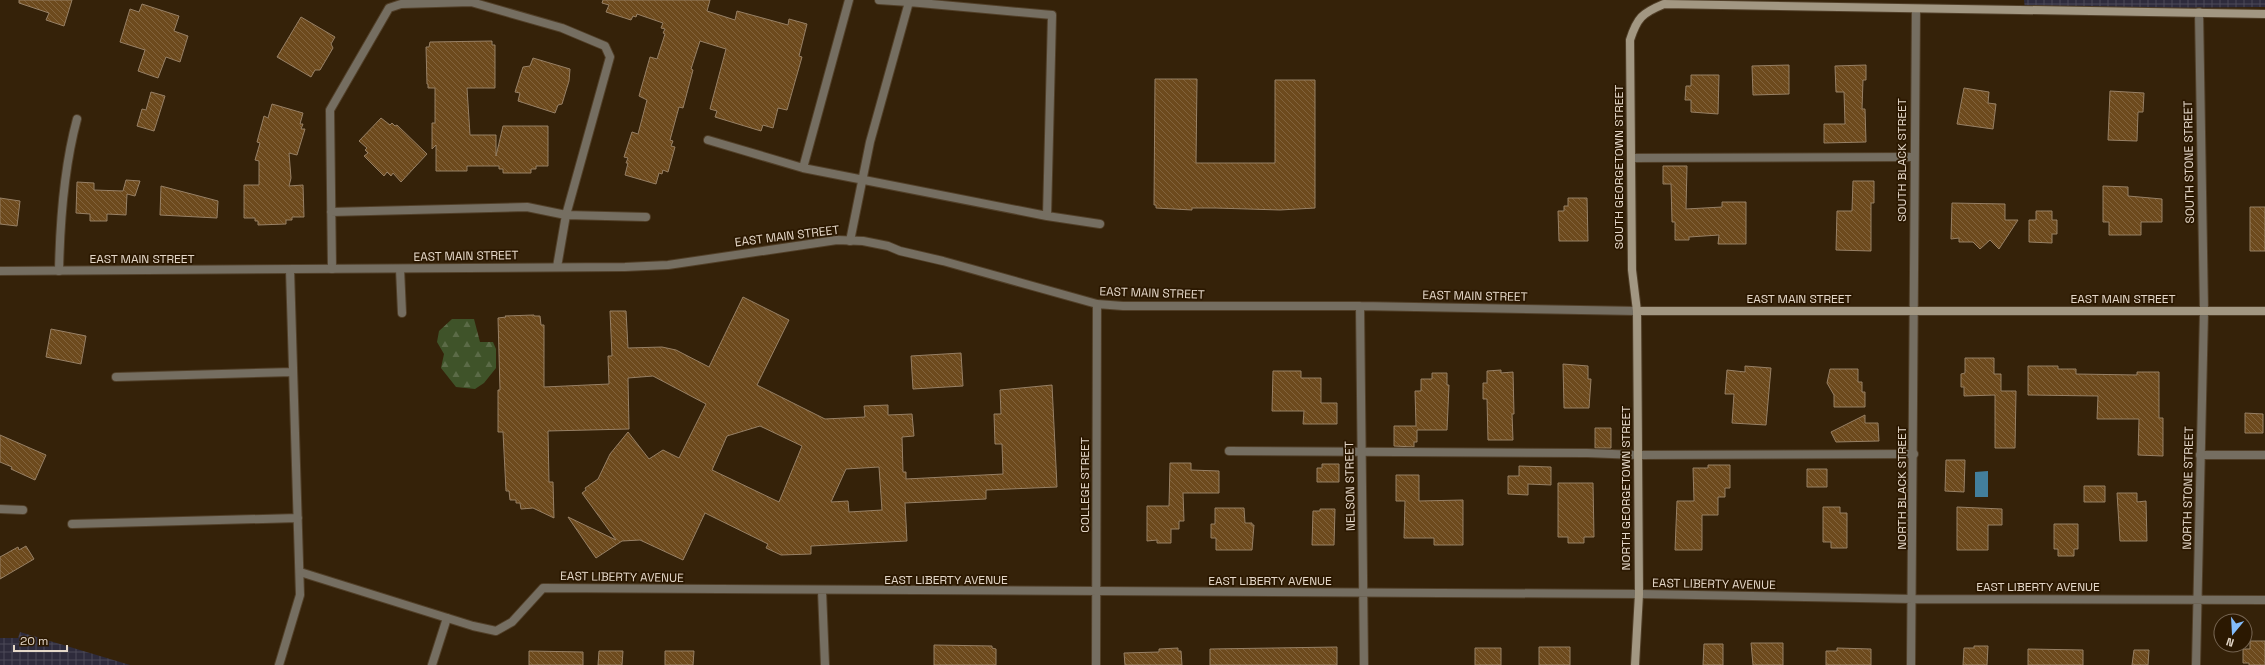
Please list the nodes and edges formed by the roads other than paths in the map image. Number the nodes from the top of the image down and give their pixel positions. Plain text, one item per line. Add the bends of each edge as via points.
1 (849, 0) edge
2 (879, 0) edge
3 (909, 2) junction
4 (1916, 9) junction
5 (2199, 12) junction
6 (2265, 14) edge
7 (77, 119) dead end
8 (708, 140) dead end
9 (1914, 157) junction
10 (1631, 158) junction
11 (803, 168) junction
12 (862, 178) junction
13 (331, 212) junction
14 (566, 214) junction
15 (1047, 216) junction
16 (646, 217) dead end
17 (1100, 224) dead end
18 (850, 240) junction
19 (557, 267) junction
20 (400, 269) junction
21 (290, 270) junction
22 (332, 270) junction
23 (0, 271) edge
24 (59, 271) junction
25 (1097, 304) junction
26 (1360, 306) junction
27 (2265, 311) edge
28 (1637, 312) junction
29 (1913, 312) junction
30 (2204, 312) junction
31 (402, 313) dead end
32 (293, 372) junction
33 (116, 378) dead end
34 (1229, 451) dead end
35 (1361, 452) junction
36 (1914, 454) junction
37 (2200, 455) junction
38 (2265, 455) edge
39 (1637, 456) junction
40 (0, 510) edge
41 (24, 510) dead end
42 (298, 518) junction
43 (72, 524) dead end
44 (300, 572) junction
45 (822, 591) junction
46 (1097, 592) junction
47 (1364, 593) junction
48 (1639, 594) junction
49 (1913, 599) junction
50 (2198, 600) junction
51 (2265, 600) edge
52 (447, 618) junction
53 (279, 665) edge
54 (432, 665) edge
55 (825, 665) edge
56 (1096, 665) edge
57 (1364, 665) edge
58 (1635, 665) edge
59 (1911, 665) edge
60 (2196, 665) edge

1 - 11 street
2 - 3 street
3 - 12 street
3 - 15 street via 1052,15
4 - 5 street
4 - 9 street, SOUTH BLACK STREET
4 - 10 street, SOUTH GEORGETOWN STREET via 1664,4 1647,11 1636,23 1630,40
5 - 6 street
5 - 30 street, SOUTH STONE STREET
7 - 24 street via 72,136 60,225
8 - 11 street
9 - 10 street
9 - 29 street, SOUTH BLACK STREET
10 - 28 street, SOUTH GEORGETOWN STREET via 1632,270
11 - 12 street
12 - 15 street
12 - 18 street
13 - 14 street via 527,206
13 - 14 street via 330,110 389,8 401,4 471,2 562,28 605,46 608,52 610,57
13 - 22 street
14 - 16 street
14 - 19 street
15 - 17 street
18 - 19 street, EAST MAIN STREET via 668,265
18 - 25 street, EAST MAIN STREET via 888,246
19 - 20 street, EAST MAIN STREET
20 - 22 street, EAST MAIN STREET
20 - 31 street
21 - 22 street, EAST MAIN STREET
21 - 24 street, EAST MAIN STREET
21 - 32 street
23 - 24 street, EAST MAIN STREET
25 - 26 street, EAST MAIN STREET
25 - 46 street, COLLEGE STREET
26 - 28 street, EAST MAIN STREET
26 - 35 street, NELSON STREET
27 - 30 street, EAST MAIN STREET
28 - 29 street, EAST MAIN STREET
28 - 39 street, NORTH GEORGETOWN STREET
29 - 30 street, EAST MAIN STREET
29 - 36 street, NORTH BLACK STREET
30 - 37 street, NORTH STONE STREET
32 - 33 street
32 - 42 street
34 - 35 street
35 - 39 street via 1580,453
35 - 47 street, NELSON STREET
36 - 39 street
36 - 49 street, NORTH BLACK STREET
37 - 38 street
37 - 50 street, NORTH STONE STREET
39 - 48 street, NORTH GEORGETOWN STREET
40 - 41 street
42 - 43 street
42 - 44 street
44 - 52 street, EAST LIBERTY AVENUE
44 - 53 street via 300,595
45 - 46 street, EAST LIBERTY AVENUE
45 - 52 street, EAST LIBERTY AVENUE via 543,588 512,622 496,630
45 - 55 street
46 - 47 street, EAST LIBERTY AVENUE
46 - 56 street, COLLEGE STREET
47 - 48 street, EAST LIBERTY AVENUE
47 - 57 street, NELSON STREET
48 - 49 street, EAST LIBERTY AVENUE
48 - 58 street, NORTH GEORGETOWN STREET
49 - 50 street, EAST LIBERTY AVENUE
49 - 59 street, NORTH BLACK STREET
50 - 51 street, EAST LIBERTY AVENUE
50 - 60 street, NORTH STONE STREET
52 - 54 street

